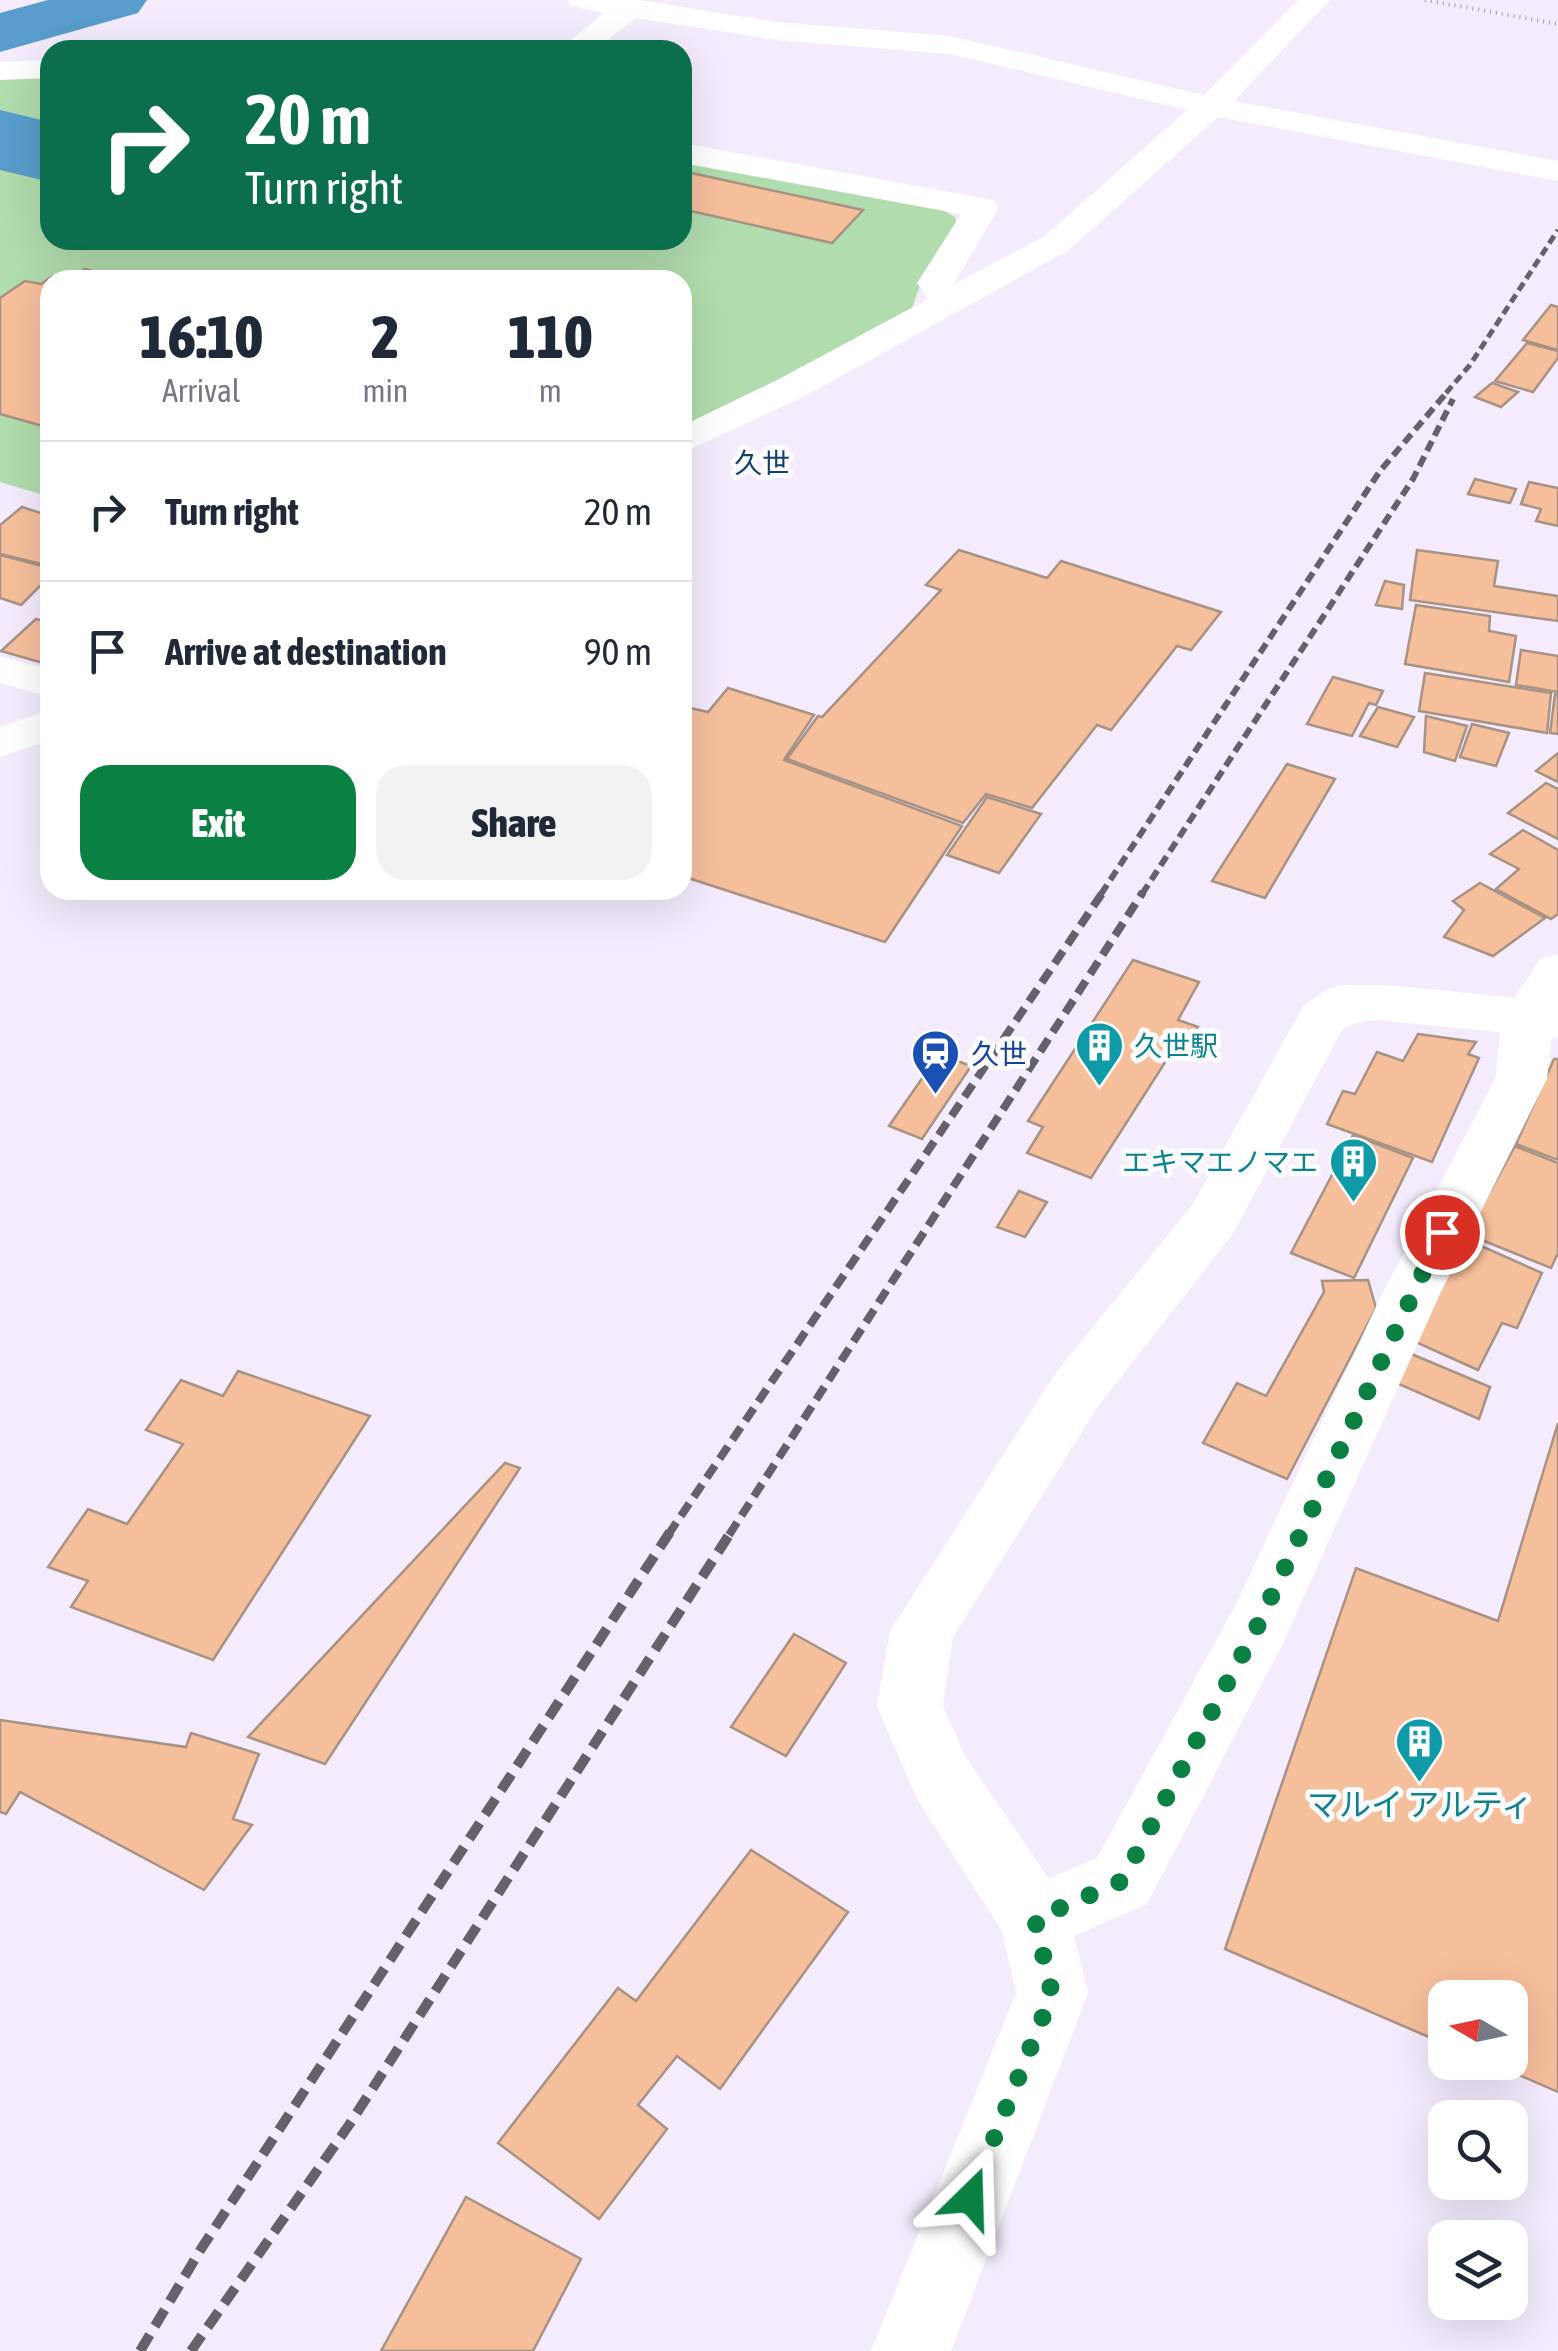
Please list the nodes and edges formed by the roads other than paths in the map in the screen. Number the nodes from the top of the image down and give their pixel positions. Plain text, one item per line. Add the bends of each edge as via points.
1 (582, 0) edge
2 (1315, 0) edge
3 (628, 9) junction
4 (587, 40) edge
5 (40, 69) edge
6 (0, 70) edge
7 (1211, 106) junction
8 (692, 155) edge
9 (1558, 171) edge
10 (950, 303) junction
11 (692, 435) edge
12 (0, 669) edge
13 (40, 681) edge
14 (40, 728) edge
15 (0, 742) edge
16 (1548, 1003) edge
17 (1035, 1919) junction
18 (911, 2351) edge

1 - 3 street
2 - 7 street
3 - 4 street
3 - 7 street via 777,31 950,45
5 - 6 street
7 - 9 street
7 - 10 street via 1056,243
8 - 10 street via 982,207 935,283
10 - 11 street
12 - 13 street
14 - 15 street
16 - 17 street via 1521,1079 1411,1294 1258,1625 1122,1881
16 - 17 street via 1344,1004 1322,1018 1213,1219 1078,1388 922,1631 910,1706 941,1777
17 - 18 street via 1052,1994

